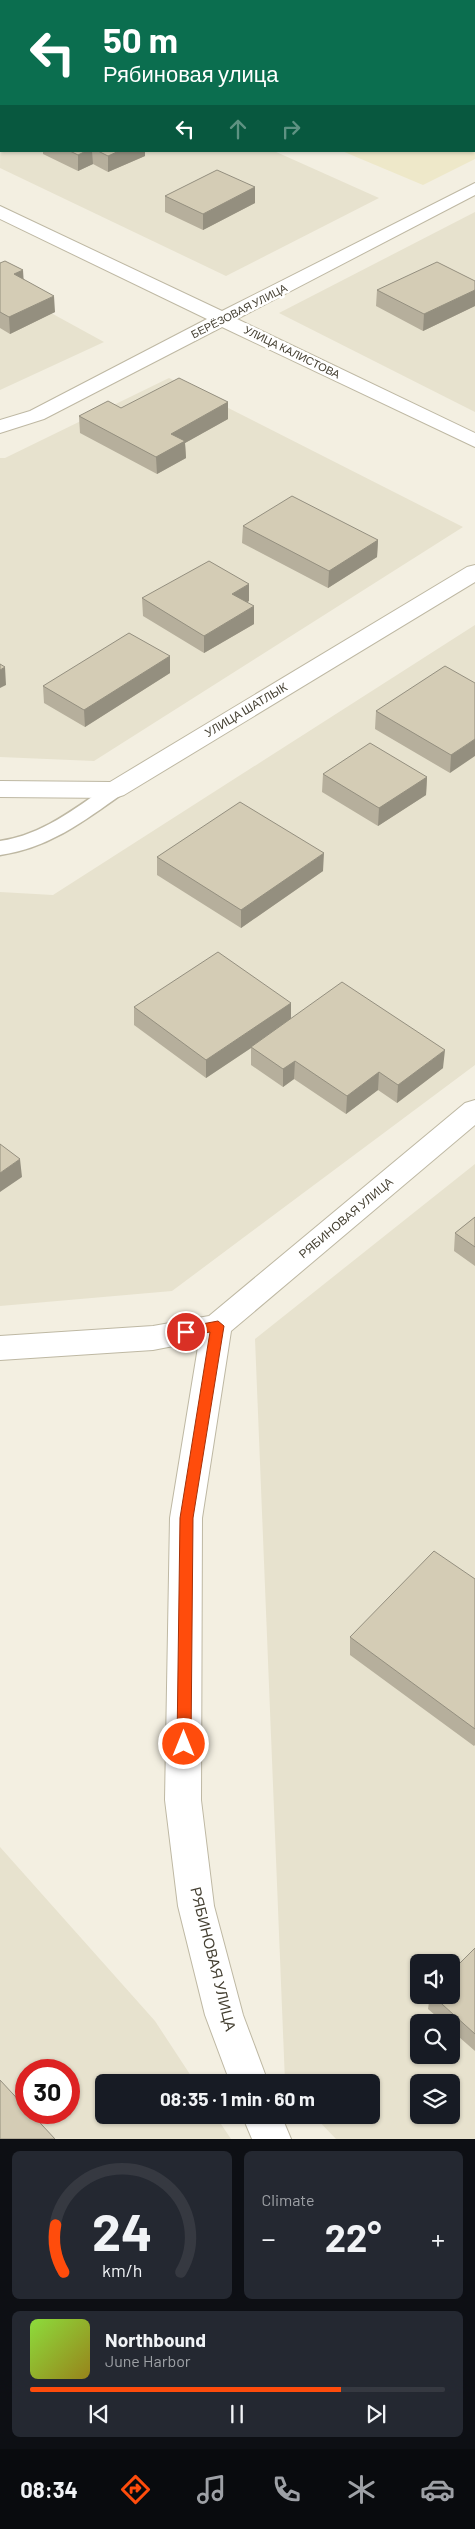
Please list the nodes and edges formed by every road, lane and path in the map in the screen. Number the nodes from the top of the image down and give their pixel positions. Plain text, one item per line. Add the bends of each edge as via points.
1 (475, 188) edge
2 (0, 212) edge
3 (224, 319) junction
4 (0, 426) edge
5 (475, 441) edge
6 (475, 572) edge
7 (0, 789) edge
8 (115, 790) junction
9 (0, 848) edge
10 (475, 1110) edge
11 (218, 1326) junction
12 (0, 1348) edge
13 (246, 2074) edge
14 (265, 2124) edge
15 (272, 2139) edge

1 - 3 street, БЕРЁЗОВАЯ УЛИЦА
2 - 3 street, УЛИЦА КАЛИСТОВА
3 - 4 street, БЕРЁЗОВАЯ УЛИЦА via 37,415
3 - 5 street, УЛИЦА КАЛИСТОВА
6 - 8 street, УЛИЦА ШАТЛЫК
7 - 8 street
8 - 9 lane via 50,835
10 - 11 street, РЯБИНОВАЯ УЛИЦА
11 - 12 street, РЯБИНОВАЯ УЛИЦА via 154,1338
11 - 13 street, РЯБИНОВАЯ УЛИЦА via 186,1518 183,1800 196,1906 224,2015
14 - 15 street

